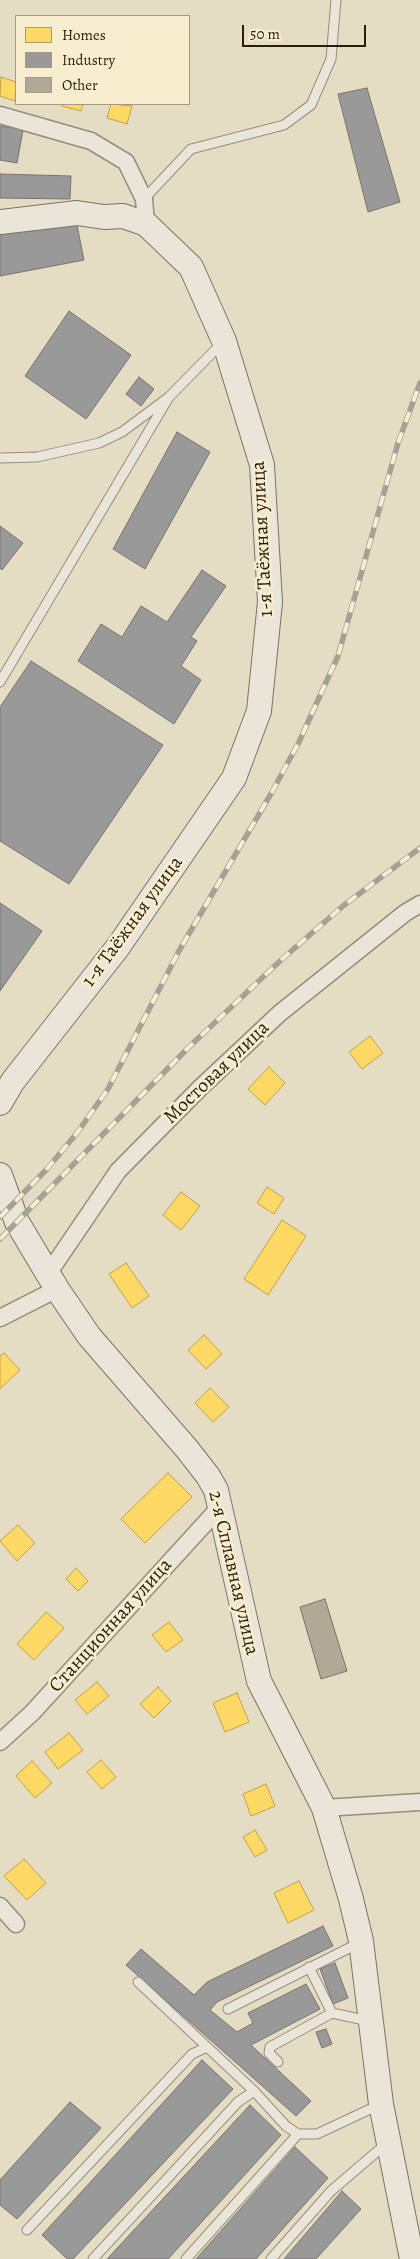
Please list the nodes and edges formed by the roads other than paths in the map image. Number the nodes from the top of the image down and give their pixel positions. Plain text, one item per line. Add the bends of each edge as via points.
1 (336, 0) edge
2 (0, 115) edge
3 (144, 200) junction
4 (0, 222) edge
5 (146, 224) junction
6 (224, 341) junction
7 (169, 396) junction
8 (0, 458) edge
9 (0, 682) edge
10 (420, 904) edge
11 (0, 1104) edge
12 (0, 1175) edge
13 (52, 1281) junction
14 (0, 1318) edge
15 (220, 1507) junction
16 (0, 1742) edge
17 (420, 1802) edge
18 (324, 1808) junction
19 (0, 1906) edge
20 (16, 1924) dead end
21 (361, 1941) junction
22 (309, 1967) junction
23 (138, 1982) dead end
24 (228, 2009) dead end
25 (332, 2013) junction
26 (371, 2022) junction
27 (206, 2047) junction
28 (278, 2062) dead end
29 (254, 2090) junction
30 (381, 2104) junction
31 (298, 2134) junction
32 (389, 2141) junction
33 (27, 2230) dead end
34 (93, 2259) edge
35 (186, 2259) edge
36 (271, 2259) edge
37 (412, 2259) edge

1 - 3 lane via 331,58 311,105 284,125 191,150
2 - 3 street via 91,141 126,162
3 - 5 street
4 - 5 street, 1-я Таёжная улица via 76,213 123,216
5 - 6 street, 1-я Таёжная улица via 191,267
6 - 7 lane
6 - 11 street, 1-я Таёжная улица via 262,465 270,602 259,711 234,778 118,947 13,1082
7 - 8 lane via 122,432 99,443 37,457
7 - 9 lane
10 - 13 street, Мостовая улица via 404,913 280,1013 118,1171
12 - 13 street, 2-я Сплавная улица via 17,1222
13 - 14 street, Мостовая улица
13 - 15 street, 2-я Сплавная улица via 89,1336 208,1476
15 - 16 street, Станционная улица via 32,1713
15 - 18 street, 2-я Сплавная улица via 258,1681
17 - 18 street
18 - 21 street, 2-я Сплавная улица
19 - 20 street
21 - 22 lane
21 - 26 street, 2-я Сплавная улица
22 - 24 lane
22 - 25 lane
23 - 27 lane
25 - 26 lane
25 - 28 lane via 270,2047 269,2053
26 - 30 street, 2-я Сплавная улица
27 - 29 lane
27 - 33 lane via 192,2054
29 - 31 lane via 286,2126
29 - 34 lane via 238,2102
30 - 31 lane via 317,2134
30 - 32 street, 2-я Сплавная улица
31 - 35 lane
32 - 36 lane via 331,2191
32 - 37 street, 2-я Сплавная улица

